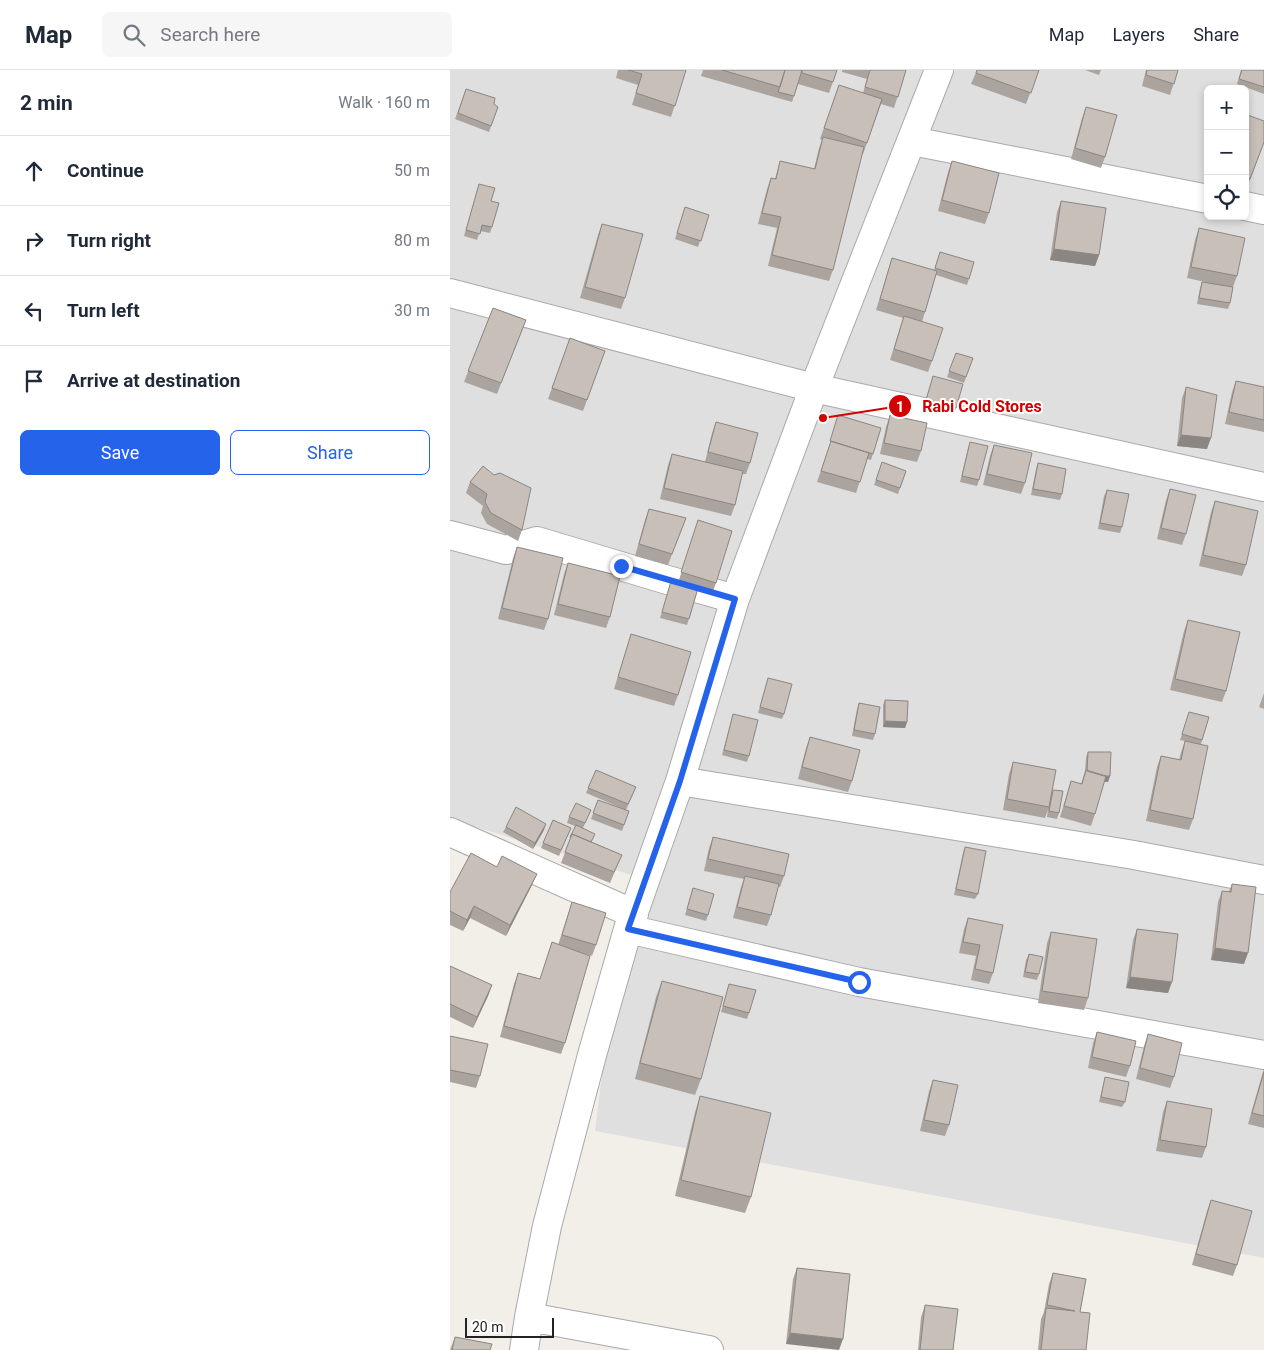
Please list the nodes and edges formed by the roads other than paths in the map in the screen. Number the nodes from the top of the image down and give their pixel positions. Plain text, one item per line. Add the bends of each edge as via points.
1 (939, 70) edge
2 (912, 141) junction
3 (1204, 198) edge
4 (1249, 207) edge
5 (1264, 210) edge
6 (450, 293) edge
7 (814, 388) junction
8 (1264, 487) edge
9 (450, 535) edge
10 (735, 599) junction
11 (680, 781) junction
12 (450, 832) edge
13 (1264, 880) edge
14 (631, 922) junction
15 (1264, 1055) edge
16 (529, 1317) junction
17 (524, 1350) edge
18 (709, 1350) edge

1 - 2 street
2 - 3 street
2 - 7 street
4 - 5 street
6 - 7 street
7 - 8 street
7 - 10 street
9 - 10 street via 506,550 537,541
10 - 11 street
11 - 13 street via 1134,855
11 - 14 street
12 - 14 street
14 - 15 street via 859,982
14 - 16 street via 547,1226
16 - 17 street
16 - 18 street

